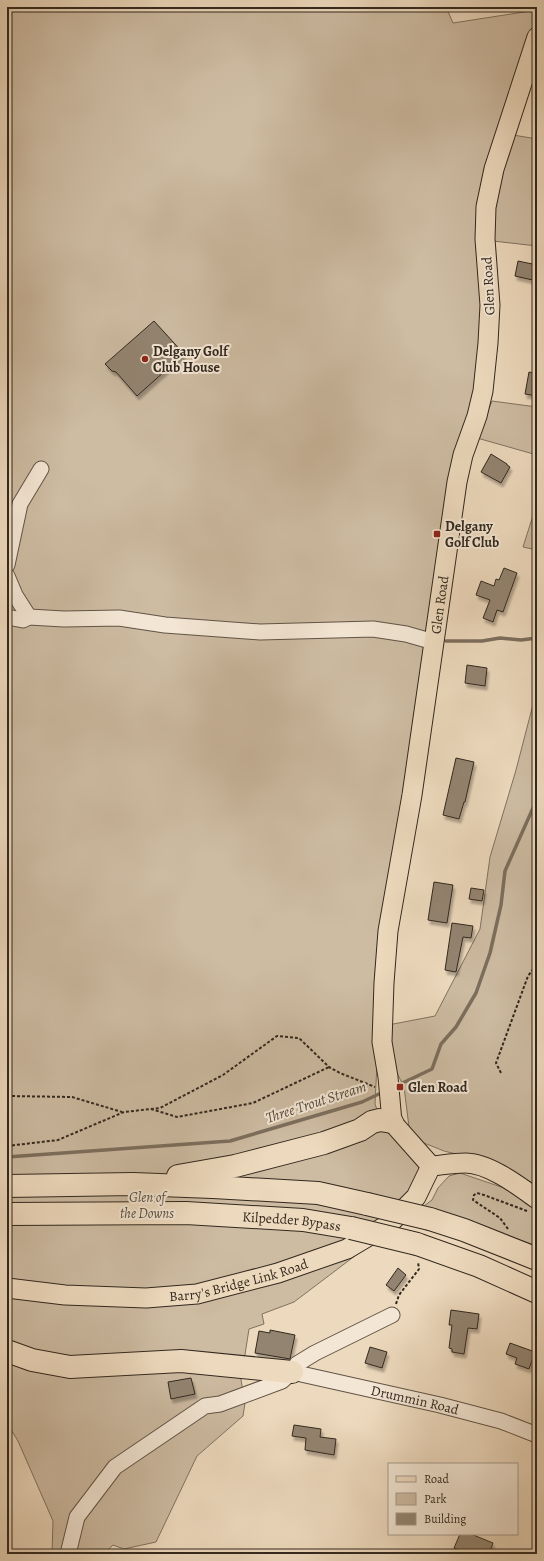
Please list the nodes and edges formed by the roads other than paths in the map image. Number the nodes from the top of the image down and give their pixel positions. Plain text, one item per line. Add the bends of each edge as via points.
1 (537, 36) edge
2 (41, 469) dead end
3 (7, 565) edge
4 (7, 576) edge
5 (7, 617) edge
6 (29, 617) junction
7 (434, 642) junction
8 (392, 1122) junction
9 (431, 1166) junction
10 (133, 1184) junction
11 (7, 1186) edge
12 (533, 1205) edge
13 (7, 1214) edge
14 (84, 1214) junction
15 (7, 1221) edge
16 (537, 1259) edge
17 (7, 1288) edge
18 (537, 1292) edge
19 (392, 1315) road end
20 (7, 1351) edge
21 (292, 1372) junction
22 (537, 1435) edge
23 (68, 1554) edge

1 - 7 main road, Glen Road via 494,169 486,207 485,239 490,308 483,391 457,482
2 - 3 street via 20,504
4 - 6 street
5 - 6 street via 23,620
6 - 7 street via 119,618 165,626 260,632 373,629
7 - 8 main road, Glen Road via 412,795 388,931 382,1042
8 - 9 main road
8 - 10 highway via 372,1122 360,1130 324,1144 234,1166
9 - 12 main road via 476,1164 510,1180
9 - 17 main road, Barry's Bridge Link Road via 416,1197 389,1224 347,1249 278,1273 197,1294 146,1298 64,1295
10 - 11 highway
10 - 16 highway, Kilpedder Bypass, bridge via 318,1193 430,1219
13 - 14 highway
14 - 15 highway via 52,1221
14 - 18 highway, Kilpedder Bypass, bridge via 186,1213 303,1220 351,1228 414,1252 479,1266
19 - 21 street via 315,1353 297,1364
20 - 21 highway via 32,1360 70,1367 181,1361
21 - 22 street, Drummin Road via 501,1420
21 - 23 street via 282,1381 220,1404 205,1406 114,1467 77,1517

